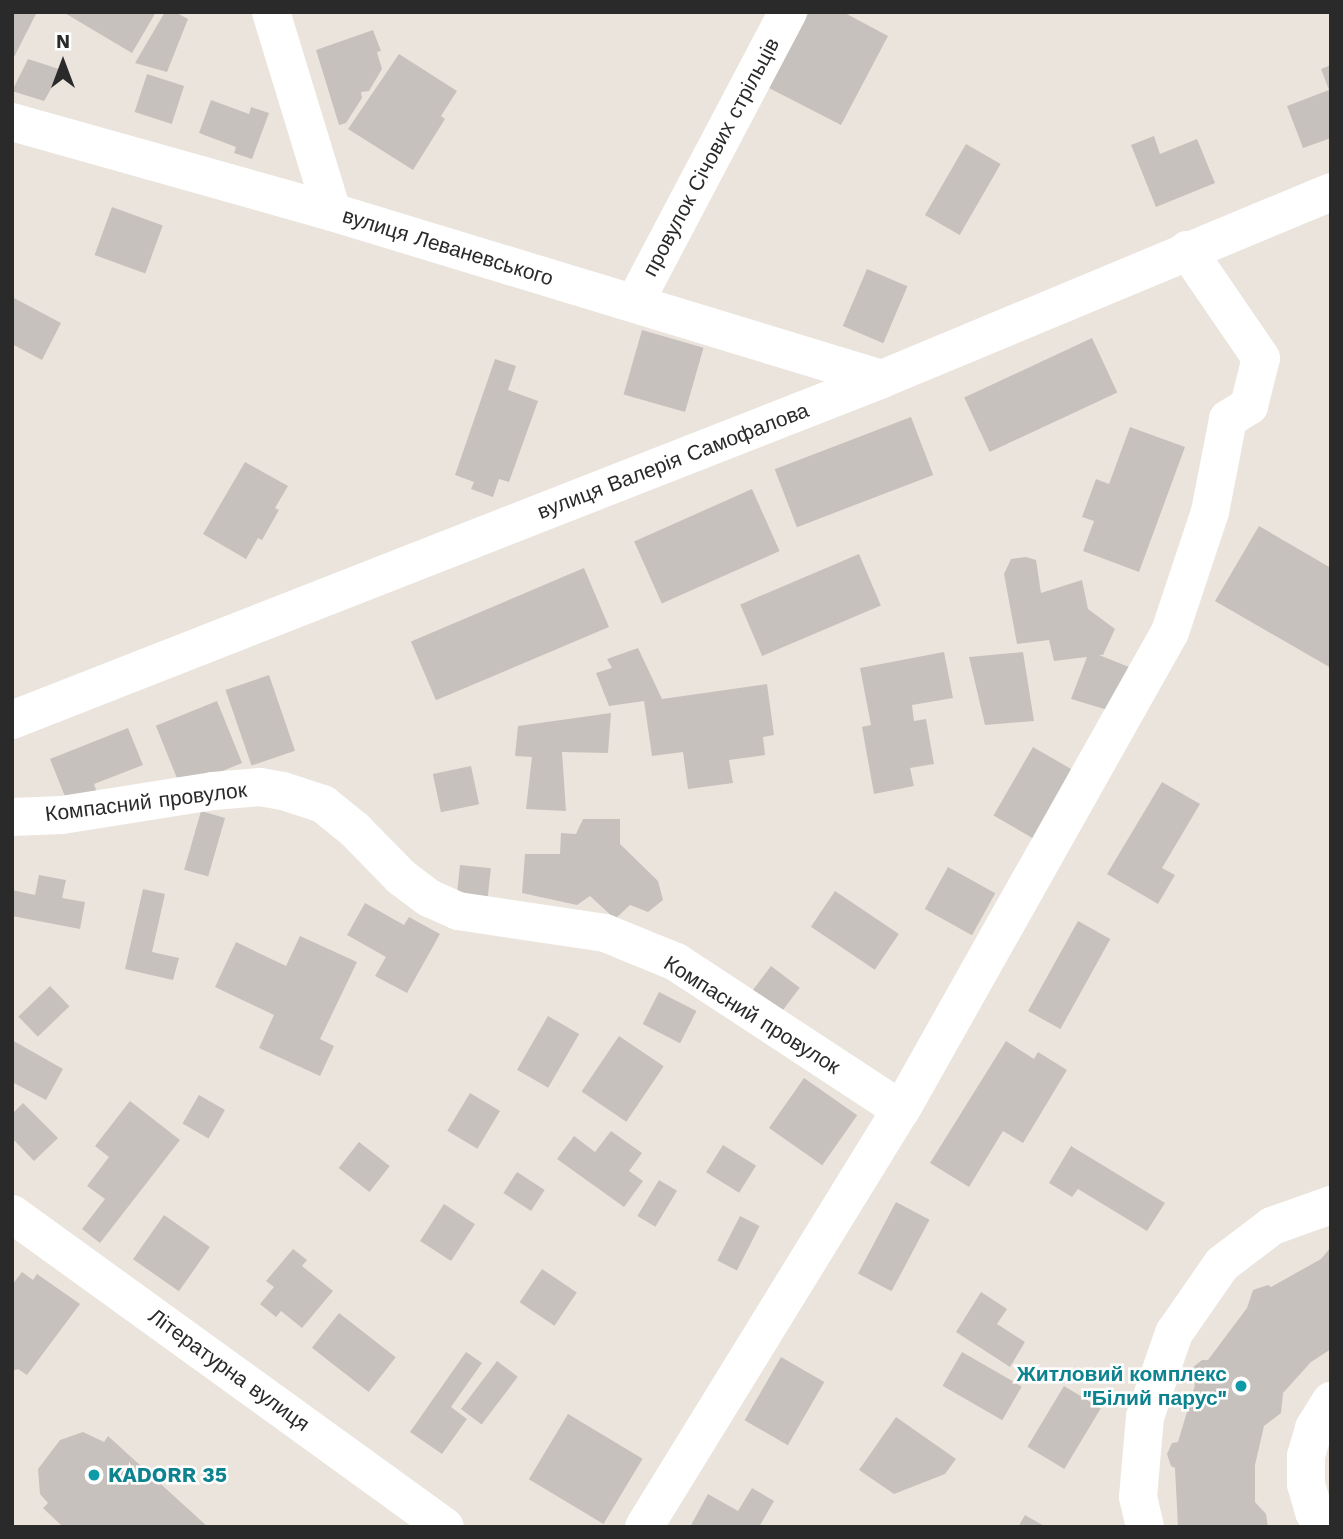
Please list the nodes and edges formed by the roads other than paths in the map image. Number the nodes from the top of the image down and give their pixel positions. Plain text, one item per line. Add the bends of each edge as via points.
1 (271, 12) edge
2 (788, 12) edge
3 (12, 122) edge
4 (1331, 192) edge
5 (332, 212) junction
6 (1187, 250) junction
7 (635, 302) junction
8 (882, 379) junction
9 (12, 720) edge
10 (12, 817) edge
11 (901, 1110) junction
12 (1331, 1205) edge
13 (12, 1214) edge
14 (1331, 1401) edge
15 (445, 1527) edge
16 (645, 1527) edge
17 (1145, 1527) edge
18 (1323, 1527) edge

1 - 5 street
2 - 7 street, провулок Січових стрільців
3 - 5 street, вулиця Леваневського
4 - 6 street, вулиця Валерія Самофалова
5 - 7 street, вулиця Леваневського
6 - 8 street, вулиця Валерія Самофалова
6 - 11 street via 1261,358 1249,406 1228,419 1210,512 1170,632
7 - 8 street, вулиця Леваневського
8 - 9 street, вулиця Валерія Самофалова
10 - 11 street, Компасний провулок via 62,815 214,790 283,790 323,804 429,898 458,911 605,933 676,962
11 - 16 street
12 - 17 street via 1272,1226 1222,1264 1174,1334 1145,1417 1138,1497
13 - 15 street, Літературна вулиця
14 - 18 street via 1314,1428 1306,1456 1306,1484

